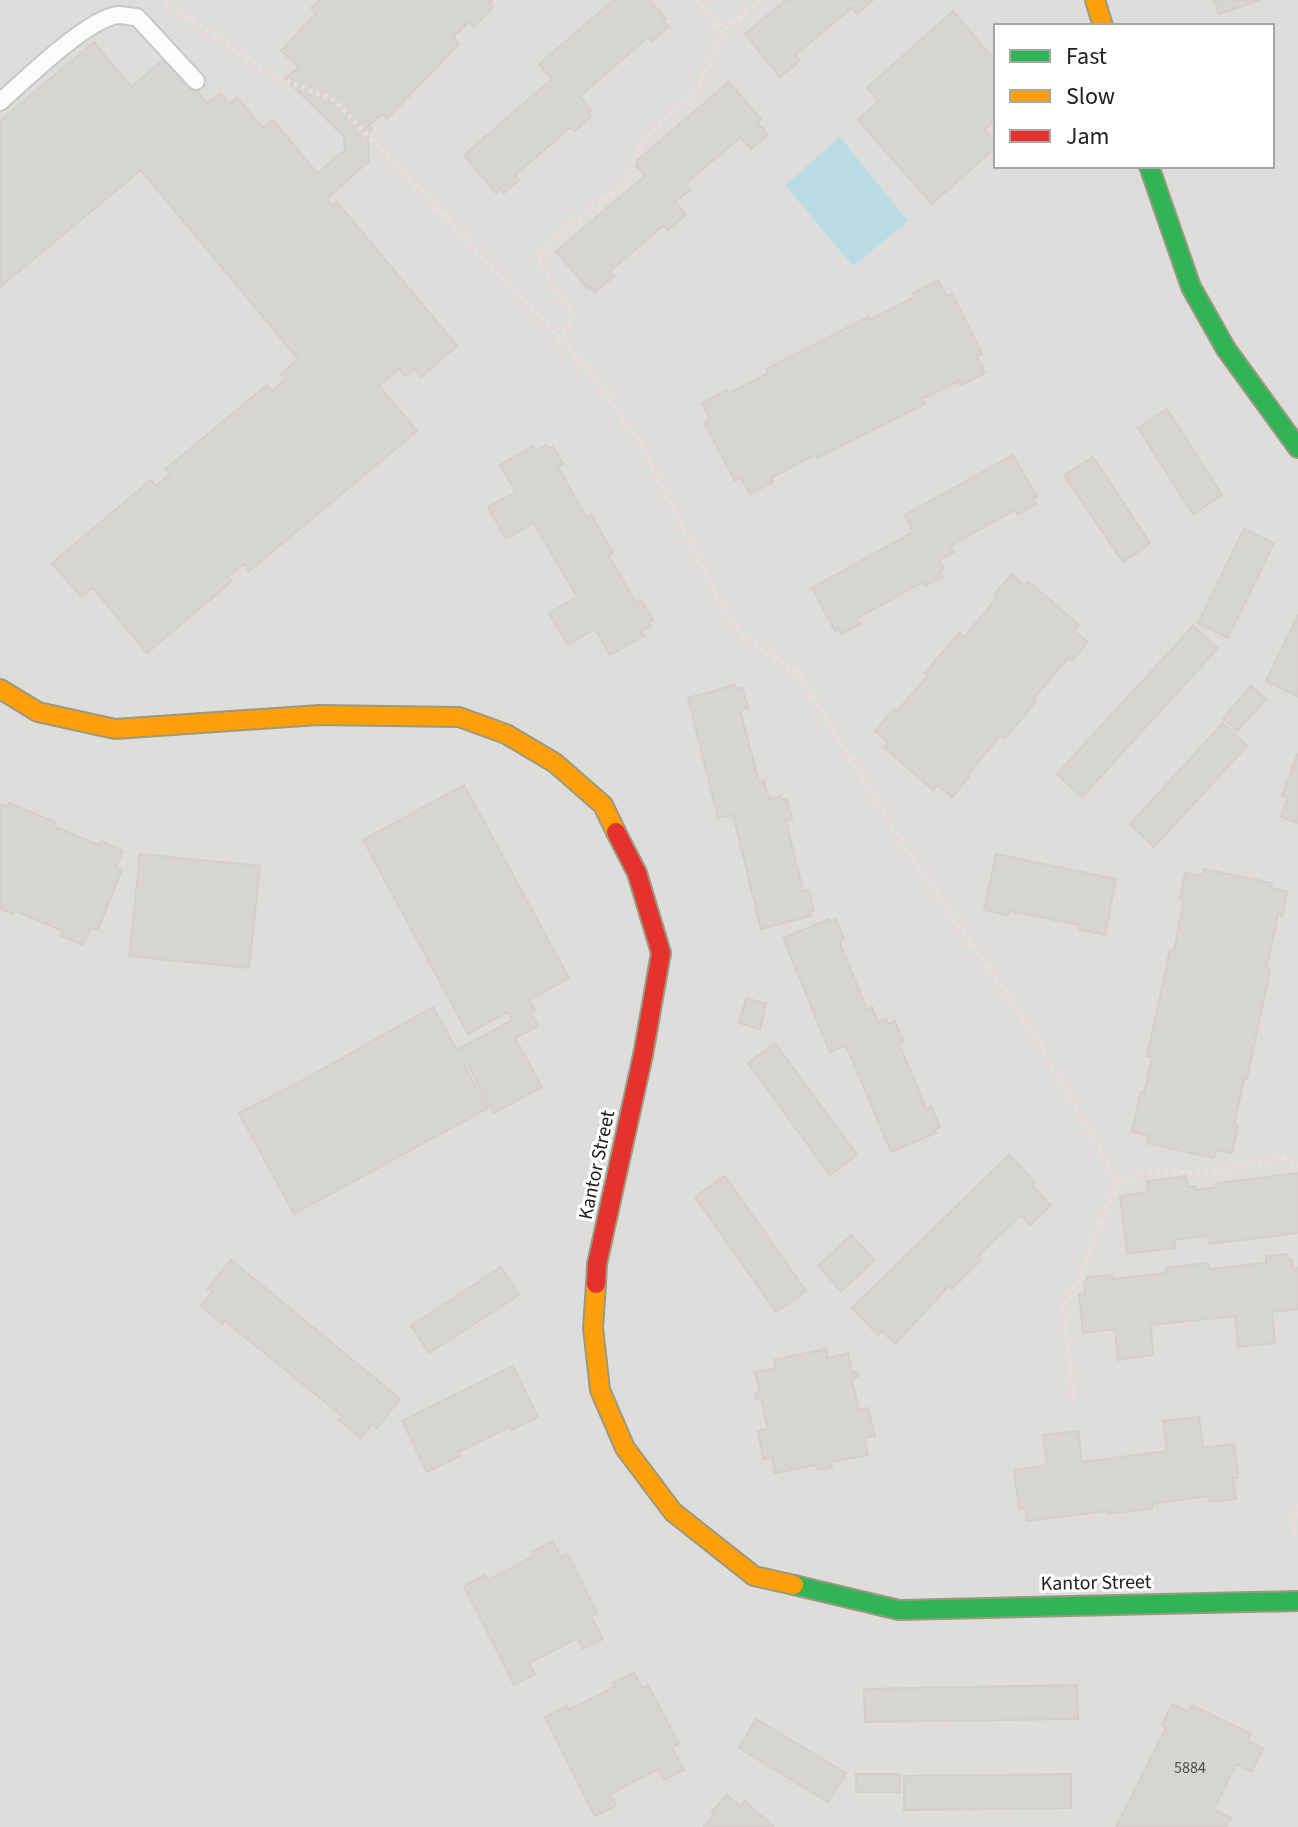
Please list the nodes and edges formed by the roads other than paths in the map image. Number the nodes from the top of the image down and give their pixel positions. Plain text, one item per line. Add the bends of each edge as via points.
1 (1095, 0) edge
2 (1102, 24) edge
3 (196, 81) dead end
4 (0, 102) edge
5 (1150, 168) edge
6 (1298, 448) edge
7 (0, 689) edge
8 (1298, 1601) edge

1 - 2 street
3 - 4 lane via 137,17 117,15 66,44
5 - 6 street via 1191,287 1226,349
7 - 8 street, Kantor Street via 38,712 115,729 319,715 459,717 506,734 555,763 603,805 637,873 661,953 597,1264 593,1328 600,1390 625,1448 673,1512 754,1576 899,1610

